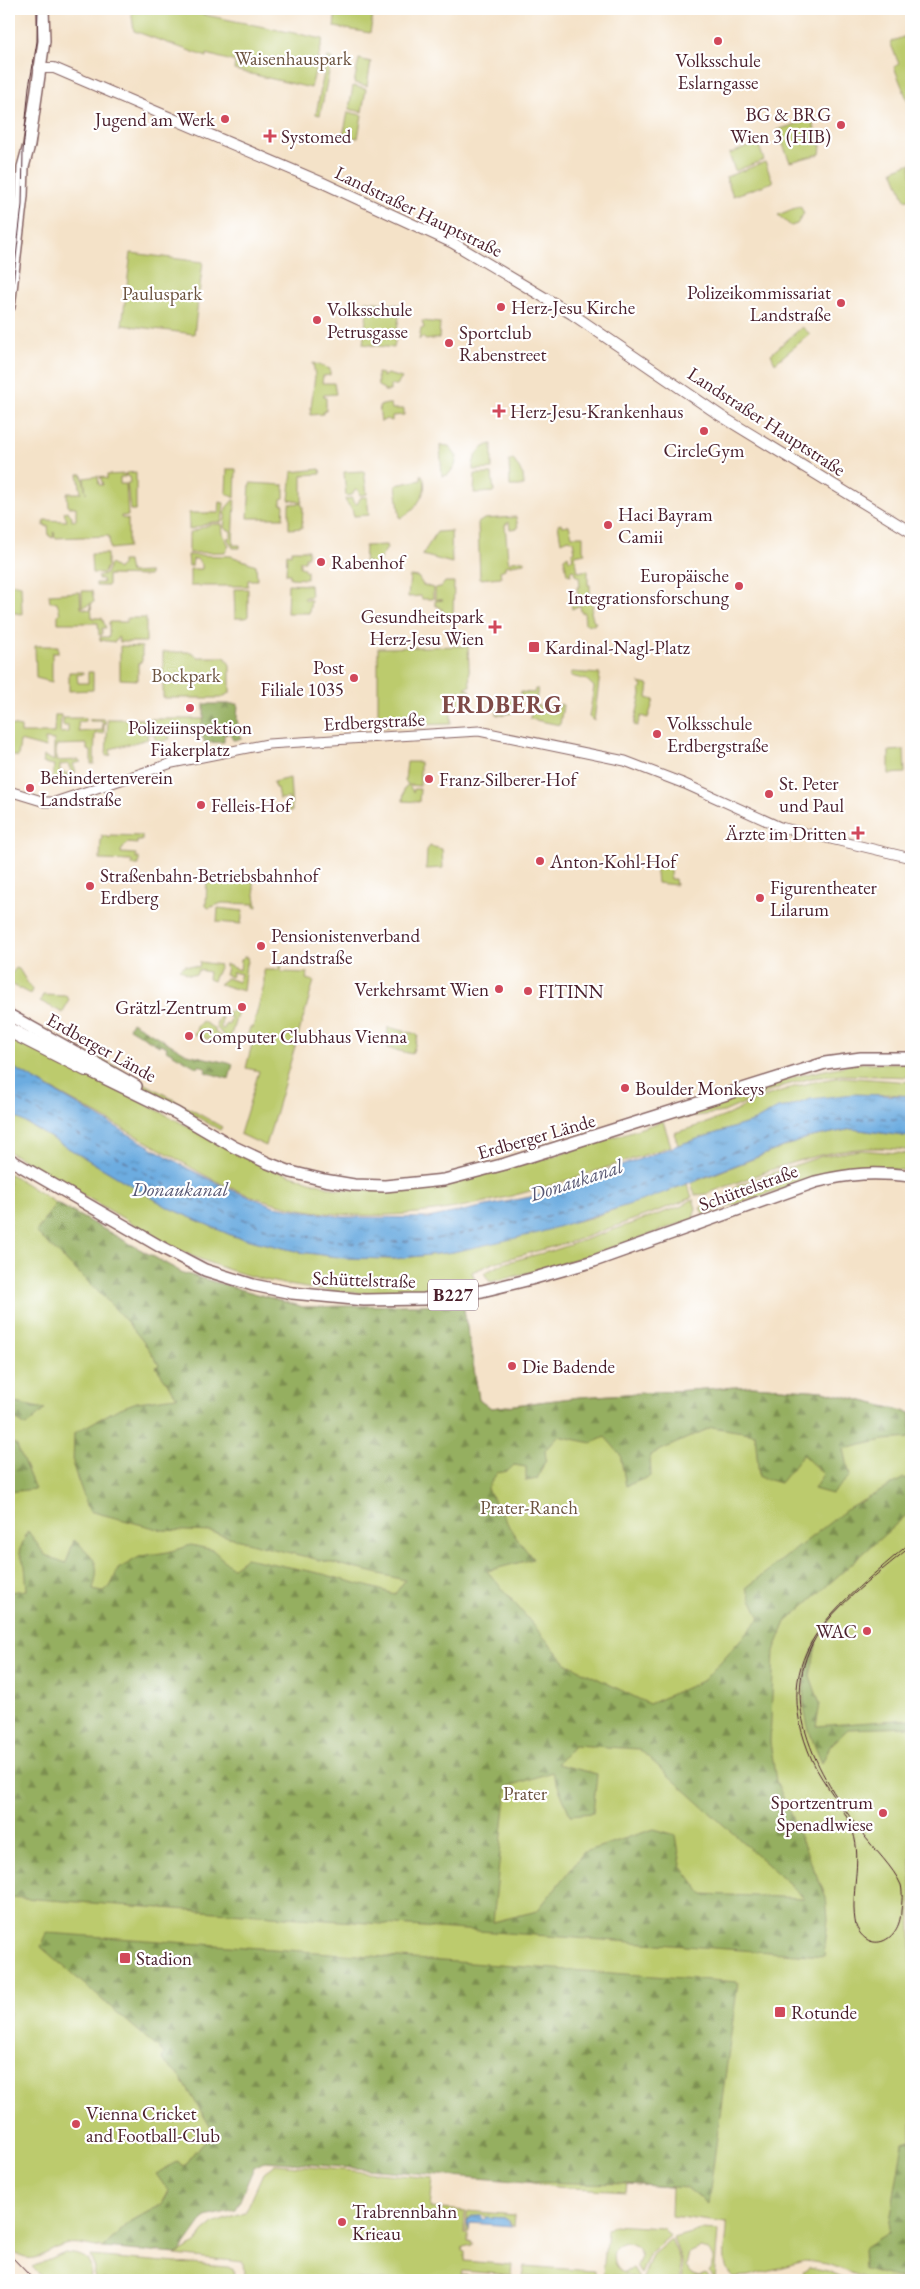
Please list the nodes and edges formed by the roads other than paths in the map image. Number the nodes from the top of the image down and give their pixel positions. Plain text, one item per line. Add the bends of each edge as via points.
1 (43, 9) edge
2 (39, 68) junction
3 (9, 308) edge
4 (911, 532) edge
5 (9, 791) edge
6 (911, 858) edge
7 (9, 1015) edge
8 (9, 1030) edge
9 (911, 1058) edge
10 (86, 1069) joint
11 (176, 1113) junction
12 (9, 1159) edge
13 (911, 1176) edge

1 - 2 main road via 44,42
2 - 3 main road via 23,167
2 - 4 main road, Landstraßer Hauptstraße via 58,69 326,184 453,243 572,314 721,416
5 - 6 street, Erdbergstraße via 55,802 172,763 268,744 479,731 624,761 686,784 780,827
7 - 11 main road, Erdberger Lände via 159,1099
8 - 10 highway
9 - 11 main road, Erdberger Lände via 861,1058 825,1063 505,1164 406,1186 354,1185 291,1172 234,1147
10 - 11 main road, Erdberger Lände
12 - 13 main road, Schüttelstraße / B227 via 205,1270 292,1294 364,1300 424,1299 496,1288 594,1261 815,1182 851,1173

